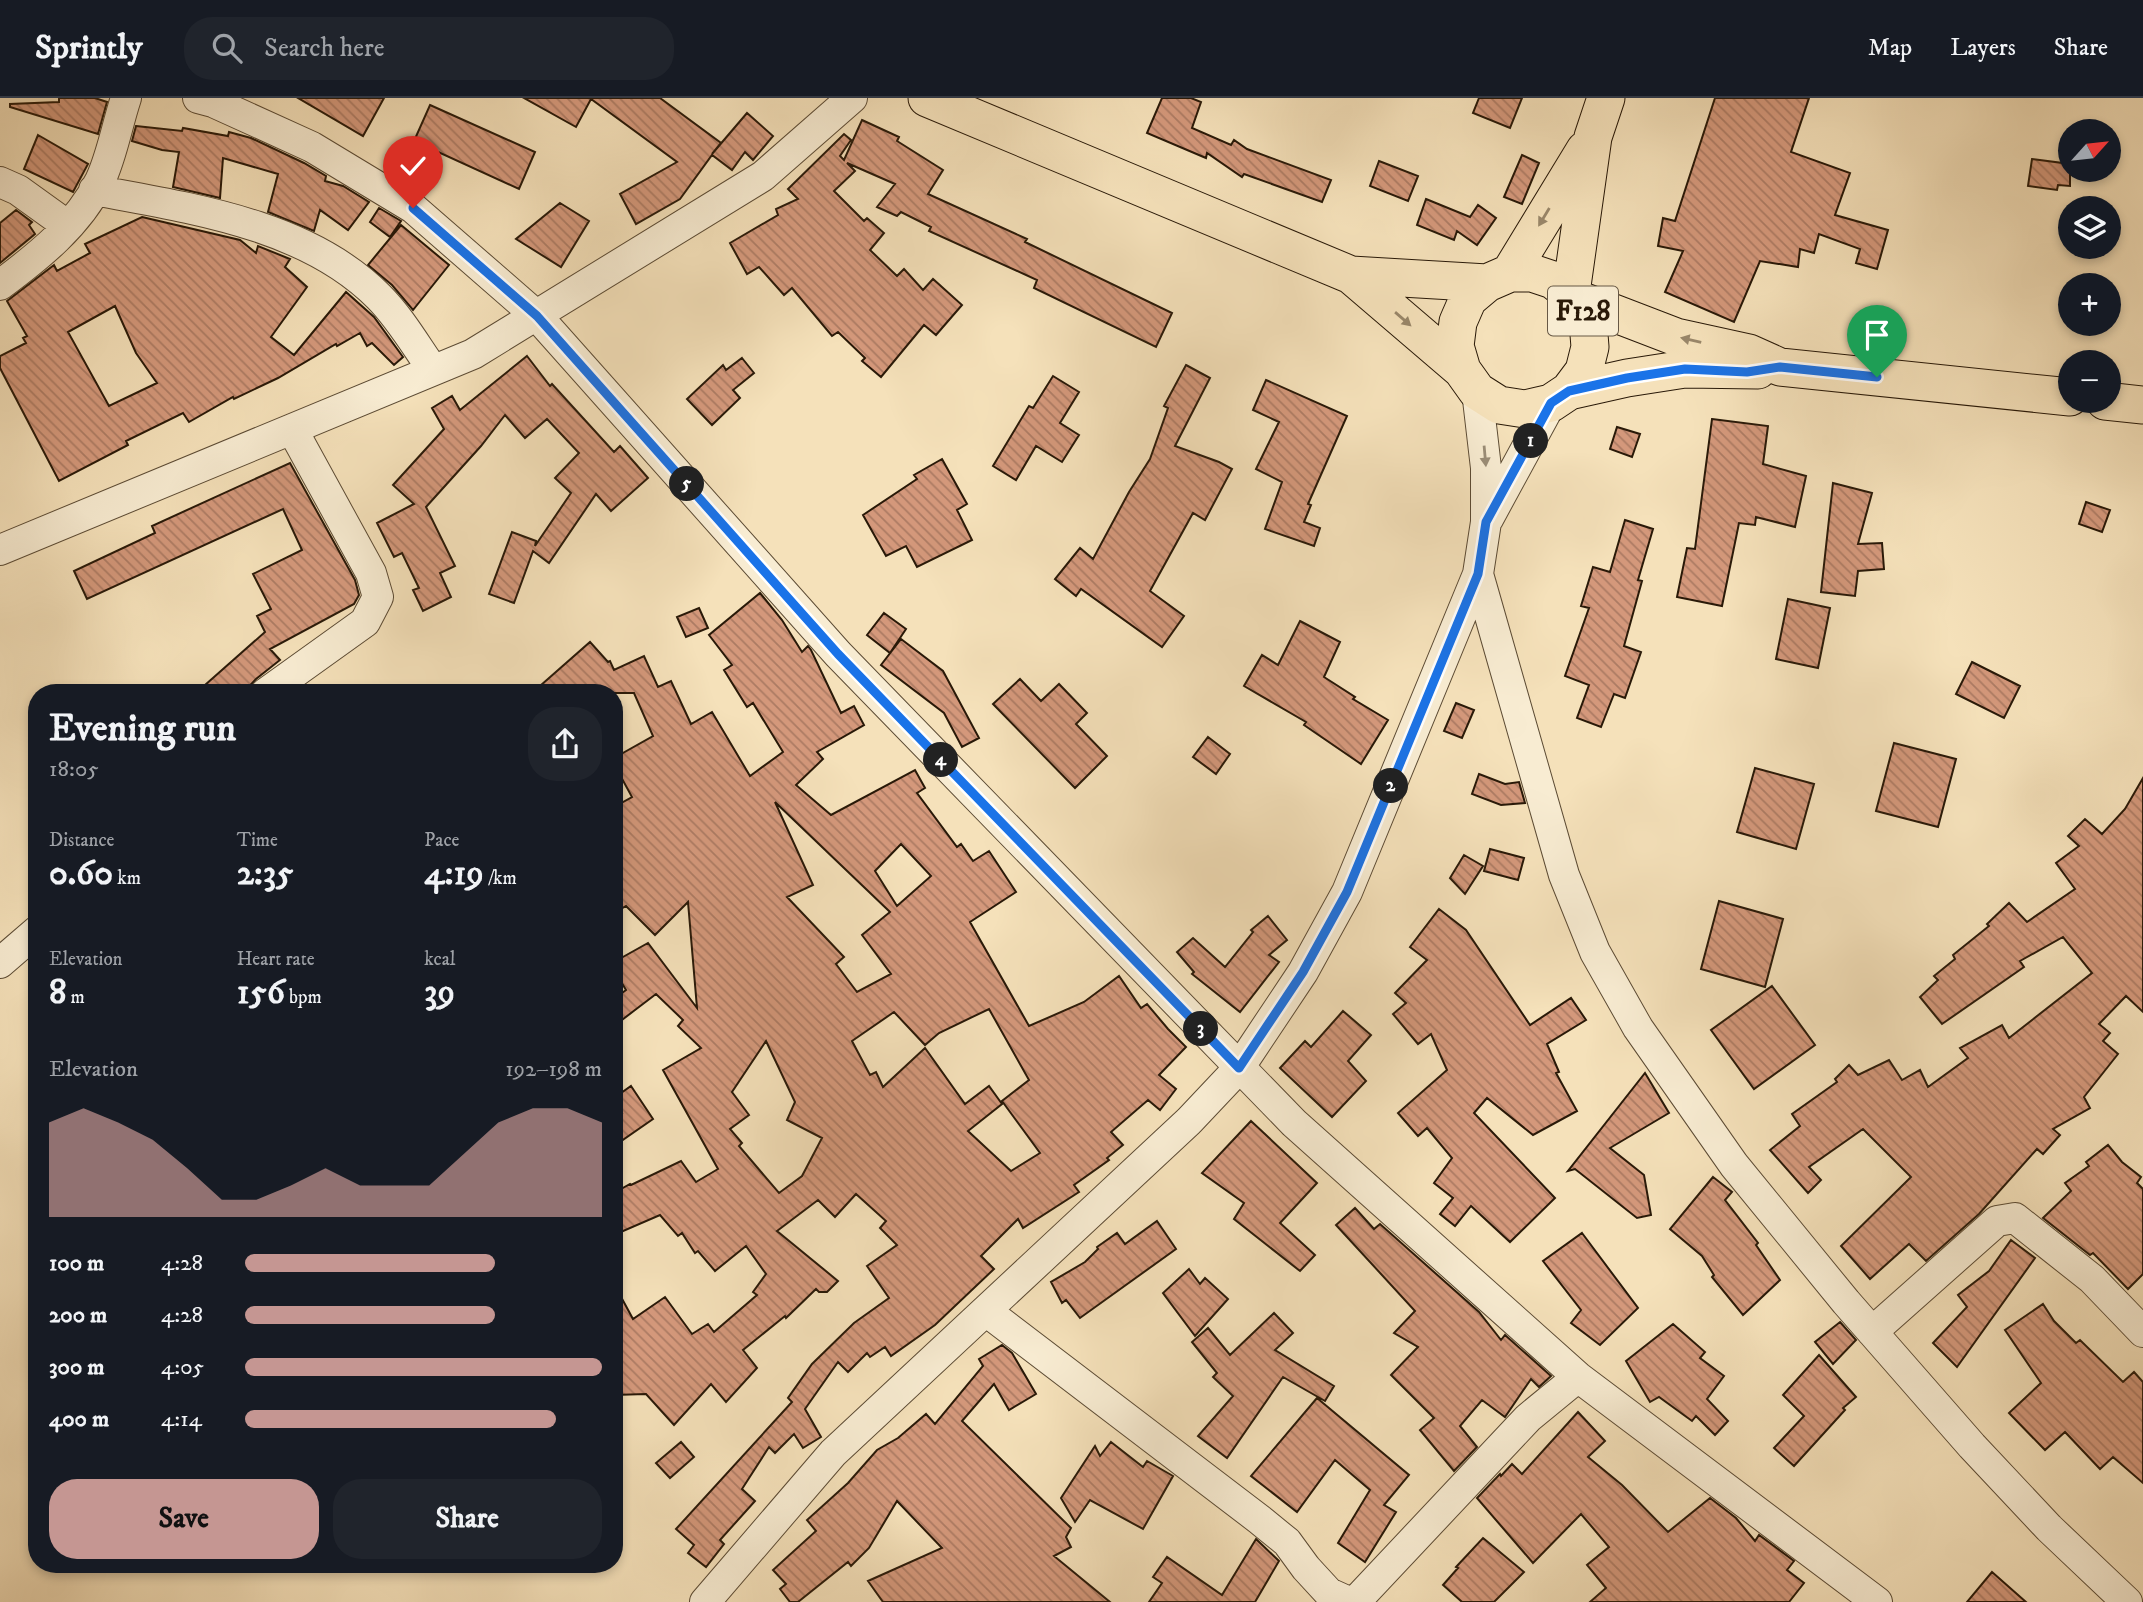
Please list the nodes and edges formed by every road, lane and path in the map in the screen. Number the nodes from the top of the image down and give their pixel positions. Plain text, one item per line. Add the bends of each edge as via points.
1 (126, 98) edge
2 (198, 98) edge
3 (852, 98) edge
4 (927, 98) edge
5 (1606, 98) edge
6 (1593, 138) junction
7 (0, 183) edge
8 (94, 190) junction
9 (68, 226) junction
10 (1351, 275) junction
11 (1498, 278) junction
12 (0, 285) edge
13 (1574, 296) junction
14 (537, 316) junction
15 (1780, 367) junction
16 (433, 370) junction
17 (1469, 380) junction
18 (2058, 396) edge
19 (1560, 397) junction
20 (2121, 403) edge
21 (2143, 405) edge
22 (292, 429) junction
23 (1486, 522) junction
24 (0, 550) edge
25 (1478, 574) junction
26 (279, 684) edge
27 (28, 939) edge
28 (1, 963) edge
29 (1239, 1068) junction
30 (986, 1311) junction
31 (1872, 1332) junction
32 (2143, 1332) edge
33 (1578, 1377) junction
34 (705, 1602) edge
35 (1352, 1602) edge
36 (1877, 1602) edge
37 (2127, 1602) edge

1 - 8 street
2 - 14 street via 312,147 413,208
3 - 14 street via 763,176
4 - 10 main road
5 - 6 main road, F128
6 -> 11 main road, F128
6 - 13 main road, F128
7 - 9 street via 18,190
8 - 9 street
8 - 16 street via 192,209 308,245 342,264 381,298
9 - 12 street via 45,251
10 - 11 main road
10 -> 17 main road
11 - 13 main road, F128 via 1532,273 1553,280
11 - 17 main road, F128 via 1468,299 1458,322 1455,346
15 -> 13 main road, F128 via 1748,353 1676,337
13 - 19 main road, F128 via 1588,322 1590,347 1584,371
14 - 16 street via 473,354
14 - 29 street via 838,654
15 - 18 main road, F128
15 - 19 main road, F128 via 1747,372 1685,369 1627,378
16 - 22 street
17 - 19 main road, F128 via 1499,405 1525,409
17 -> 23 street via 1486,468
19 - 23 street
20 - 21 main road
22 - 24 street
22 - 26 street via 371,573 378,597 365,622
23 - 25 street
25 - 29 street via 1347,892 1303,972
25 - 31 street via 1564,875 1595,952 1638,1028 1734,1165
27 - 28 street
29 - 30 street via 1189,1121
29 - 33 street via 1294,1124
30 - 34 street via 833,1453
30 - 35 street via 1287,1542 1329,1593
31 - 32 street via 1997,1221 2015,1218 2092,1279
31 - 37 street via 2049,1528
33 - 35 street via 1528,1418
33 - 36 street

